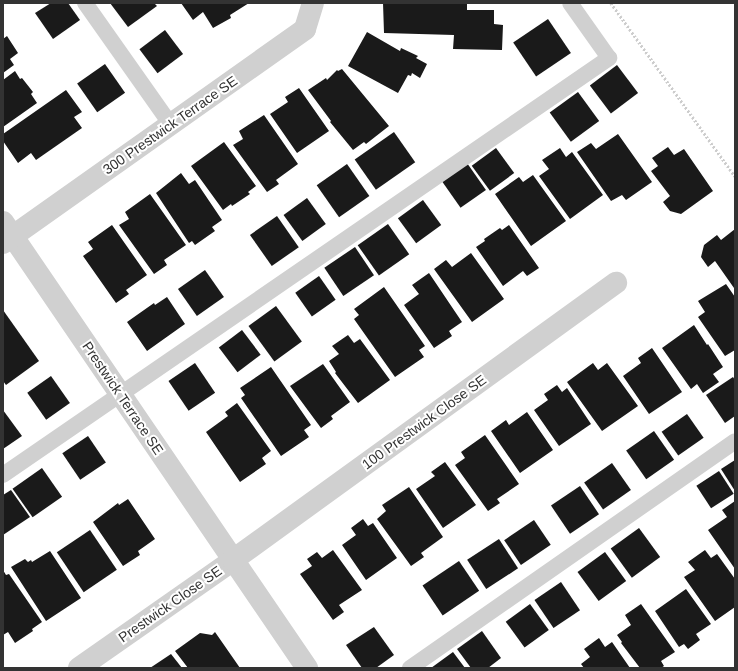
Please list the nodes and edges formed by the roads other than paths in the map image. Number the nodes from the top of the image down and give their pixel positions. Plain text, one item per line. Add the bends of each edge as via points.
1 (85, 3) edge
2 (312, 3) edge
3 (570, 3) edge
4 (171, 125) junction
5 (6, 234) edge
6 (616, 283) dead end
7 (121, 395) junction
8 (735, 441) edge
9 (3, 475) edge
10 (233, 560) junction
11 (79, 668) edge
12 (307, 668) edge
13 (410, 668) edge

1 - 4 lane
2 - 4 street, 300 Prestwick Terrace SE via 305,29
3 - 7 lane via 609,58
4 - 5 street, 300 Prestwick Terrace SE
5 - 7 street, Prestwick Terrace SE
6 - 10 street, 100 Prestwick Close SE
7 - 9 lane
7 - 10 street, Prestwick Terrace SE
8 - 13 lane
10 - 11 street, Prestwick Close SE
10 - 12 street, Prestwick Close SE

